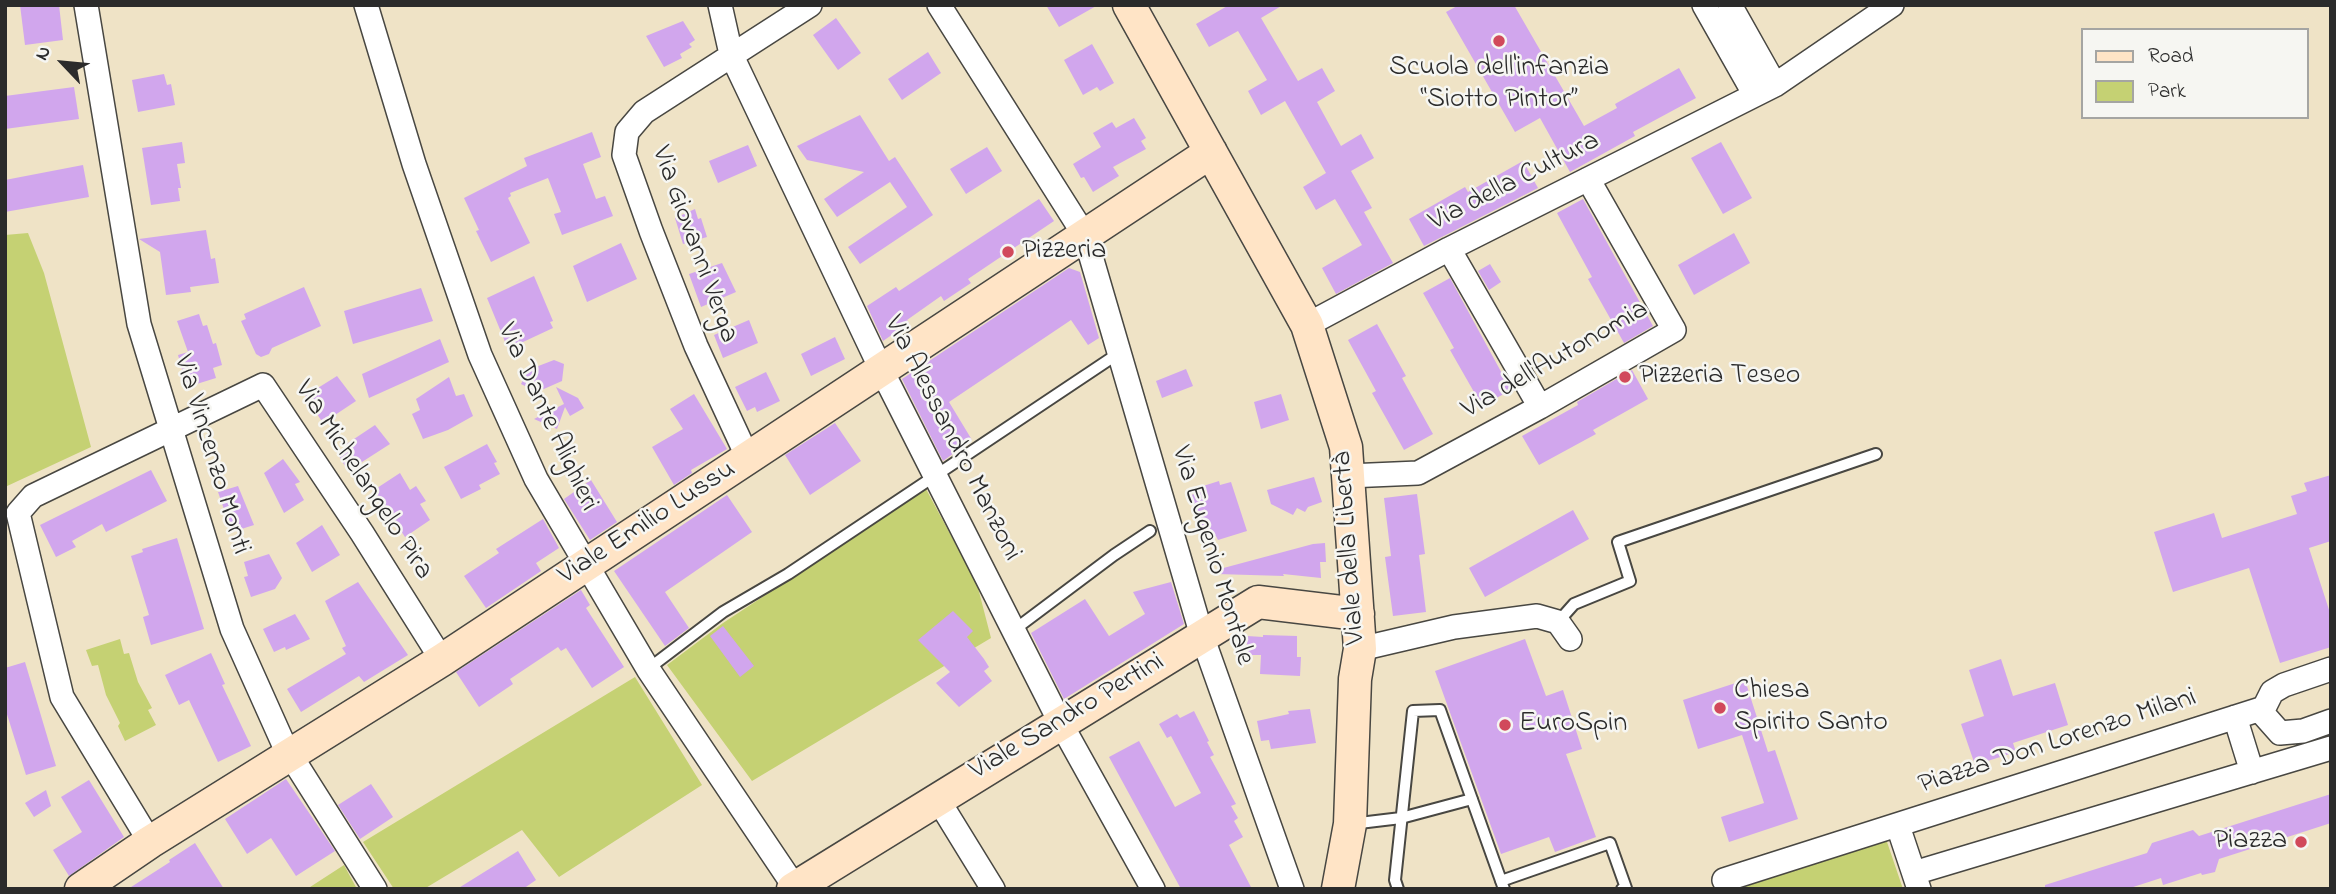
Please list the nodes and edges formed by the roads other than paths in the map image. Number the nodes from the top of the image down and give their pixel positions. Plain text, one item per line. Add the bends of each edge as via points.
1 (86, 5) edge
2 (366, 5) edge
3 (720, 5) edge
4 (810, 5) edge
5 (940, 5) edge
6 (1129, 5) edge
7 (1704, 5) edge
8 (1730, 5) edge
9 (1892, 5) edge
10 (731, 54) junction
11 (1765, 90) junction
12 (1211, 152) junction
13 (1588, 179) junction
14 (1084, 236) junction
15 (1449, 249) junction
16 (1307, 326) junction
17 (1119, 353) junction
18 (881, 369) junction
19 (1540, 407) junction
20 (172, 429) junction
21 (1876, 454) dead end
22 (748, 458) junction
23 (936, 476) junction
24 (1348, 476) junction
25 (1150, 531) dead end
26 (586, 565) junction
27 (1358, 614) junction
28 (1014, 630) junction
29 (1564, 631) joint
30 (1202, 636) junction
31 (1360, 649) junction
32 (442, 660) junction
33 (648, 669) junction
34 (2331, 669) edge
35 (2264, 708) junction
36 (2235, 717) junction
37 (1060, 722) junction
38 (2331, 722) edge
39 (2331, 748) edge
40 (290, 755) junction
41 (2252, 772) junction
42 (937, 798) junction
43 (1472, 799) junction
44 (1401, 818) junction
45 (1350, 824) junction
46 (1898, 826) junction
47 (150, 842) junction
48 (1724, 880) dead end
49 (1916, 881) edge
50 (1503, 885) edge
51 (795, 888) edge
52 (81, 889) edge
53 (374, 889) edge
54 (993, 889) edge
55 (1153, 889) edge
56 (1292, 889) edge
57 (1338, 889) edge
58 (1398, 889) edge
59 (1622, 889) edge

1 - 20 street, Via Vincenzo Monti via 139,324
2 - 26 street, Via Dante Alighieri via 414,164 480,355 536,479
3 - 10 street, Via Alessandro Manzoni
4 - 10 street, Via Giovanni Verga
5 - 14 street, Via Eugenio Montale
6 - 12 street, Viale della Libertà
7 - 11 street
8 - 11 street
9 - 11 street, Via della Cultura
10 - 18 street, Via Alessandro Manzoni
10 - 22 street, Via Giovanni Verga via 644,112 627,132 625,155 696,346
11 - 13 street, Via della Cultura
12 - 14 street, Viale Emilio Lussu
12 - 16 street, Viale della Libertà
13 - 15 street, Via della Cultura
13 - 19 street, Via dell'Autonomia via 1674,330
14 - 17 street, Via Eugenio Montale
14 - 18 street, Viale Emilio Lussu
15 - 16 street, Via della Cultura
15 - 19 street
16 - 24 street, Viale della Libertà via 1346,447
17 - 23 lane
17 - 30 street, Via Eugenio Montale
18 - 22 street, Viale Emilio Lussu
18 - 23 street, Via Alessandro Manzoni
19 - 24 street, Via dell'Autonomia via 1418,473
20 - 32 street, Via Michelangelo Pira via 263,385
20 - 40 street, Via Vincenzo Monti via 232,629
20 - 47 street via 33,496 18,513 62,697
21 - 29 lane via 1618,542 1630,581 1574,604
22 - 26 street, Viale Emilio Lussu
23 - 28 street, Via Alessandro Manzoni
23 - 33 lane via 723,612
24 - 27 street, Viale della Libertà
25 - 28 lane
26 - 32 street, Viale Emilio Lussu
26 - 33 street, Via Dante Alighieri
27 - 30 street, Viale Sandro Pertini via 1258,602
27 - 31 street, Viale della Libertà
28 - 37 street, Via Alessandro Manzoni
29 - 31 street via 1538,616 1454,627
30 - 37 street, Viale Sandro Pertini
30 - 56 street, Via Eugenio Montale
31 - 45 street, Viale della Libertà
32 - 40 street, Viale Emilio Lussu
33 - 51 street, Via Dante Alighieri
34 - 35 street, Piazza Don Lorenzo Milani via 2284,685 2272,692
35 - 36 street, Piazza Don Lorenzo Milani
35 - 38 street via 2264,715 2280,733
36 - 41 street, Piazza Don Lorenzo Milani
36 - 46 street, Piazza Don Lorenzo Milani
37 - 42 street, Viale Sandro Pertini
37 - 55 street, Via Alessandro Manzoni
39 - 41 street, Piazza Don Lorenzo Milani
40 - 47 street, Viale Emilio Lussu
40 - 53 street, Via Vincenzo Monti
41 - 49 street, Piazza Don Lorenzo Milani
42 - 51 street, Viale Sandro Pertini
42 - 54 street
43 - 44 lane
43 - 44 lane via 1440,710 1413,711
43 - 50 lane
44 - 45 lane
44 - 58 lane
45 - 57 street, Viale della Libertà
46 - 48 street, Piazza Don Lorenzo Milani
46 - 49 street, Piazza Don Lorenzo Milani
47 - 52 street, Viale Emilio Lussu
50 - 59 lane via 1610,843 1626,888

